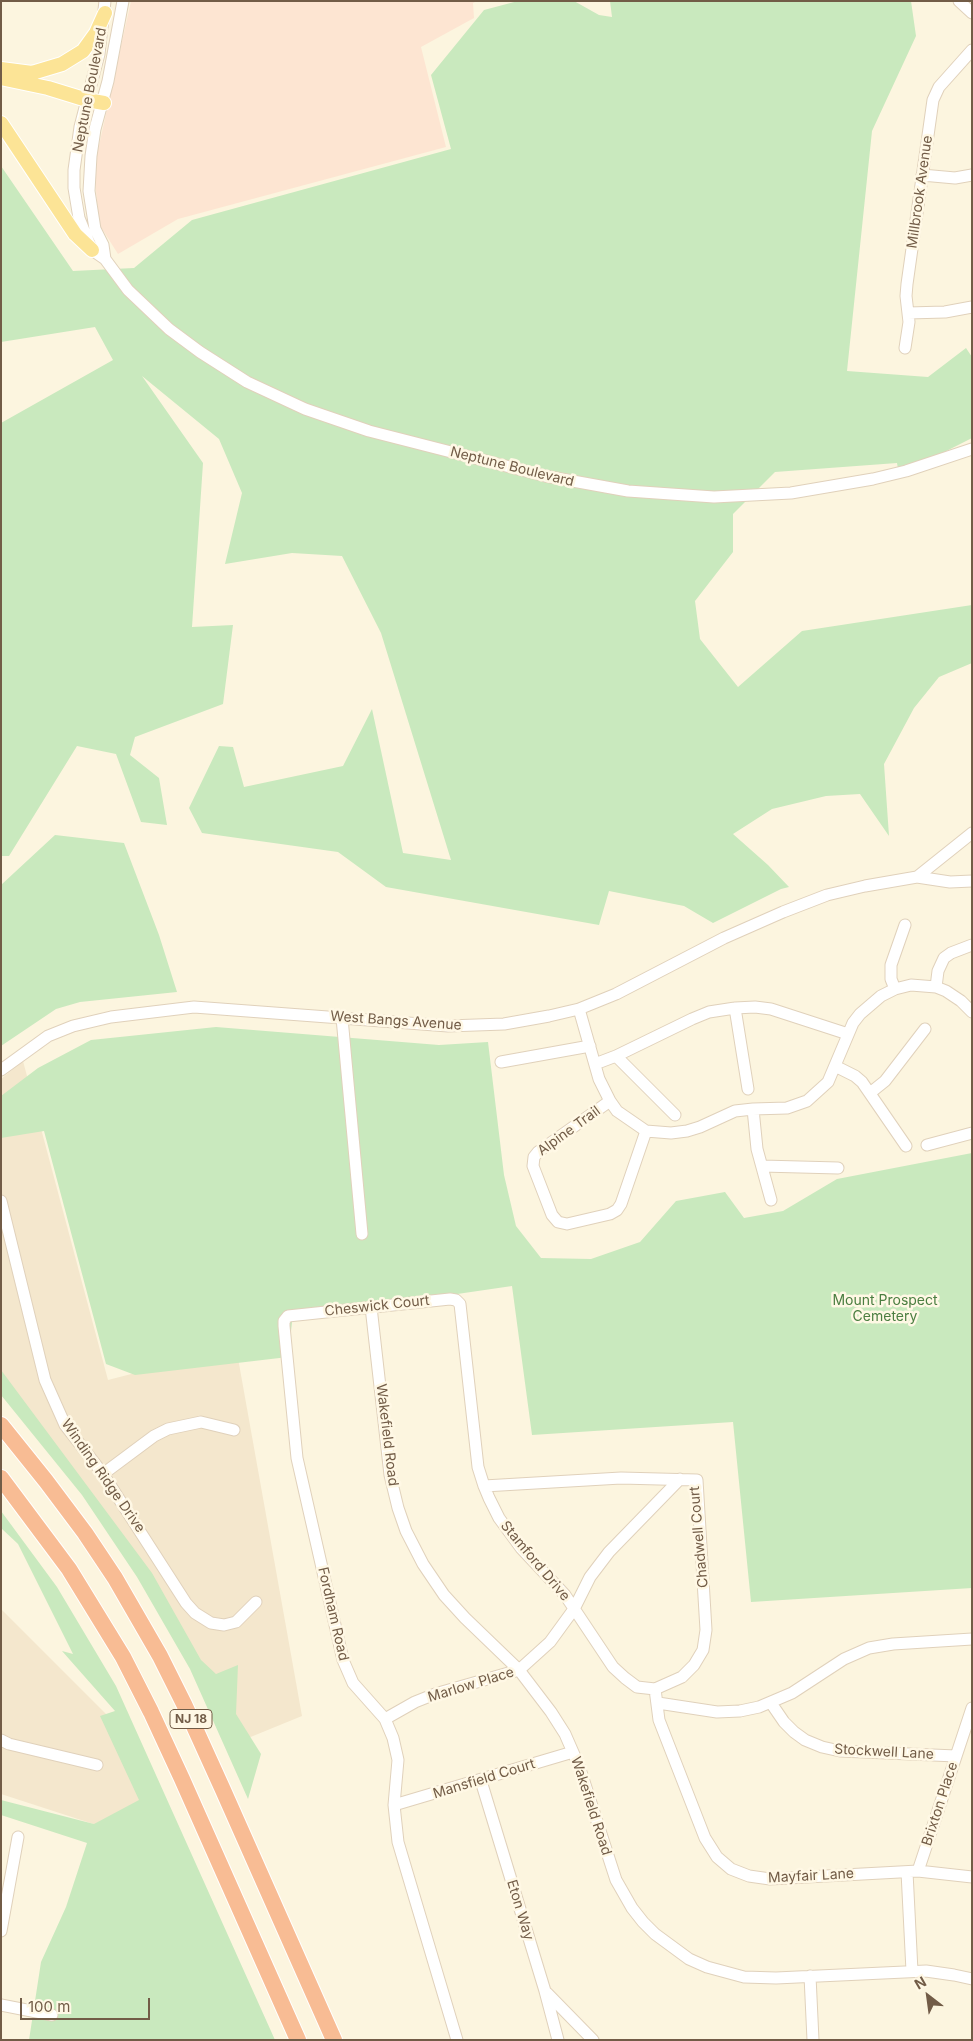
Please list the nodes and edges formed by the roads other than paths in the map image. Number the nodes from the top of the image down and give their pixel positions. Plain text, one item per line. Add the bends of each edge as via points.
1 (123, 1) edge
2 (959, 1) edge
3 (105, 7) edge
4 (972, 13) edge
5 (972, 50) edge
6 (1, 69) edge
7 (1, 78) edge
8 (87, 100) junction
9 (104, 103) junction
10 (1, 123) edge
11 (922, 175) junction
12 (972, 175) edge
13 (92, 250) junction
14 (105, 259) junction
15 (972, 307) edge
16 (908, 313) junction
17 (905, 348) dead end
18 (972, 449) edge
19 (972, 833) edge
20 (917, 877) junction
21 (972, 881) edge
22 (905, 924) dead end
23 (972, 945) edge
24 (936, 987) junction
25 (895, 989) junction
26 (736, 1008) junction
27 (579, 1009) junction
28 (972, 1012) edge
29 (342, 1018) junction
30 (925, 1029) dead end
31 (848, 1034) junction
32 (590, 1046) junction
33 (616, 1056) junction
34 (501, 1062) dead end
35 (595, 1064) junction
36 (835, 1066) junction
37 (1, 1070) edge
38 (748, 1089) dead end
39 (870, 1094) junction
40 (610, 1102) junction
41 (753, 1109) junction
42 (676, 1115) dead end
43 (646, 1131) junction
44 (972, 1133) edge
45 (927, 1145) dead end
46 (906, 1146) dead end
47 (762, 1166) junction
48 (838, 1168) dead end
49 (771, 1200) dead end
50 (1, 1201) edge
51 (362, 1234) dead end
52 (371, 1307) junction
53 (462, 1308) joint
54 (288, 1316) joint
55 (1, 1425) edge
56 (234, 1430) dead end
57 (103, 1474) junction
58 (1, 1478) edge
59 (680, 1479) junction
60 (484, 1486) junction
61 (256, 1602) dead end
62 (574, 1608) junction
63 (972, 1639) edge
64 (520, 1670) junction
65 (655, 1689) junction
66 (658, 1703) junction
67 (771, 1703) junction
68 (972, 1708) edge
69 (385, 1719) junction
70 (1, 1740) edge
71 (573, 1752) junction
72 (956, 1756) junction
73 (97, 1765) dead end
74 (481, 1781) junction
75 (394, 1805) junction
76 (18, 1837) dead end
77 (913, 1871) junction
78 (972, 1877) edge
79 (1, 1931) edge
80 (912, 1971) junction
81 (810, 1976) junction
82 (972, 1979) edge
83 (546, 1991) junction
84 (1, 2005) edge
85 (52, 2015) dead end
86 (298, 2040) edge
87 (334, 2040) edge
88 (457, 2040) edge
89 (558, 2040) edge
90 (593, 2040) edge
91 (814, 2040) edge

1 - 9 street, Neptune Boulevard
2 - 4 street
3 - 6 main road via 96,32 82,50 62,64 32,73
3 - 8 street, Neptune Boulevard via 99,54
5 - 11 street, Millbrook Avenue via 935,93
7 - 8 main road
8 - 9 main road
8 - 13 street, Neptune Boulevard via 80,127 74,188 79,218
9 - 14 street, Neptune Boulevard via 95,129 89,191 95,230 103,245
10 - 13 main road via 75,234
11 - 12 street via 955,178
11 - 16 street, Millbrook Avenue via 907,284
13 - 14 street, Neptune Boulevard
14 - 18 street, Neptune Boulevard via 128,290 169,329 226,370 276,396 369,431 574,482 688,496 767,495 873,479
15 - 16 street
16 - 17 street, Millbrook Avenue
19 - 20 street, West Bangs Avenue
20 - 21 street via 950,882
20 - 27 street, West Bangs Avenue via 827,895 783,912
22 - 25 street via 891,965
23 - 24 street via 944,958
24 - 25 street via 911,985
24 - 28 street via 961,1001
25 - 31 street via 860,1014
26 - 31 street via 755,1006 771,1009
26 - 33 street via 709,1012
26 - 38 street
27 - 29 street, West Bangs Avenue via 504,1024 467,1026
27 - 32 street, Alpine Trail
29 - 37 street, West Bangs Avenue via 194,1007 111,1016 48,1036
29 - 51 street
30 - 39 street via 885,1081
31 - 36 street
32 - 34 street
32 - 35 street, Alpine Trail
33 - 35 street
33 - 42 street
35 - 40 street, Alpine Trail
36 - 39 street via 855,1076
36 - 41 street via 828,1082 807,1101 787,1108
39 - 46 street
40 - 43 street, Alpine Trail
40 - 43 street, Alpine Trail via 534,1157 533,1166 552,1215 558,1222 567,1224 617,1210
41 - 43 street via 730,1112 687,1131
41 - 47 street via 754,1136
44 - 45 street
47 - 48 street
47 - 49 street
50 - 57 street, Winding Ridge Drive via 49,1391 65,1425
52 - 53 street, Cheswick Court via 450,1299 456,1300
52 - 54 street, Cheswick Court
52 - 64 street, Wakefield Road via 390,1475 406,1531 422,1564 444,1596
53 - 60 street, Stamford Drive via 477,1457
54 - 69 street, Fordham Road via 284,1326 297,1458 342,1660 353,1683
55 - 87 highway, NJ 18 via 85,1533 160,1656 220,1782
56 - 57 street via 201,1422 168,1429
57 - 61 street, Winding Ridge Drive via 195,1613 211,1623 232,1624
58 - 86 highway, NJ 18 via 69,1569 123,1657 182,1779
59 - 60 street, Chadwell Court via 621,1478
59 - 62 street, Marlow Place via 609,1552 590,1577
59 - 65 street, Chadwell Court via 697,1480 705,1645 700,1658 689,1671
60 - 62 street, Stamford Drive via 506,1530
62 - 64 street, Marlow Place via 550,1642
62 - 65 street, Stamford Drive via 613,1667 637,1687
63 - 67 street via 869,1648 844,1659
64 - 69 street, Marlow Place via 435,1694
64 - 71 street, Wakefield Road via 551,1712
65 - 66 street, Mayfair Lane
66 - 67 street via 716,1712 740,1711
66 - 77 street, Mayfair Lane via 659,1720 705,1838 717,1857 730,1868 770,1880
67 - 72 street, Stockwell Lane via 794,1732 822,1747
68 - 72 street, Brixton Place
69 - 75 street, Fordham Road via 398,1760
70 - 73 street
71 - 74 street, Mansfield Court
71 - 81 street, Wakefield Road via 616,1880 632,1908 655,1934 689,1959 724,1973 761,1978
72 - 77 street, Brixton Place
74 - 75 street, Mansfield Court
74 - 83 street, Eton Way
75 - 88 street, Fordham Road via 398,1842
76 - 79 street
77 - 78 street, Mayfair Lane
77 - 80 street, Brixton Place
80 - 81 street, Wakefield Road
80 - 82 street, Wakefield Road via 941,1972
81 - 91 street
83 - 89 street, Eton Way
83 - 90 street
84 - 85 street

